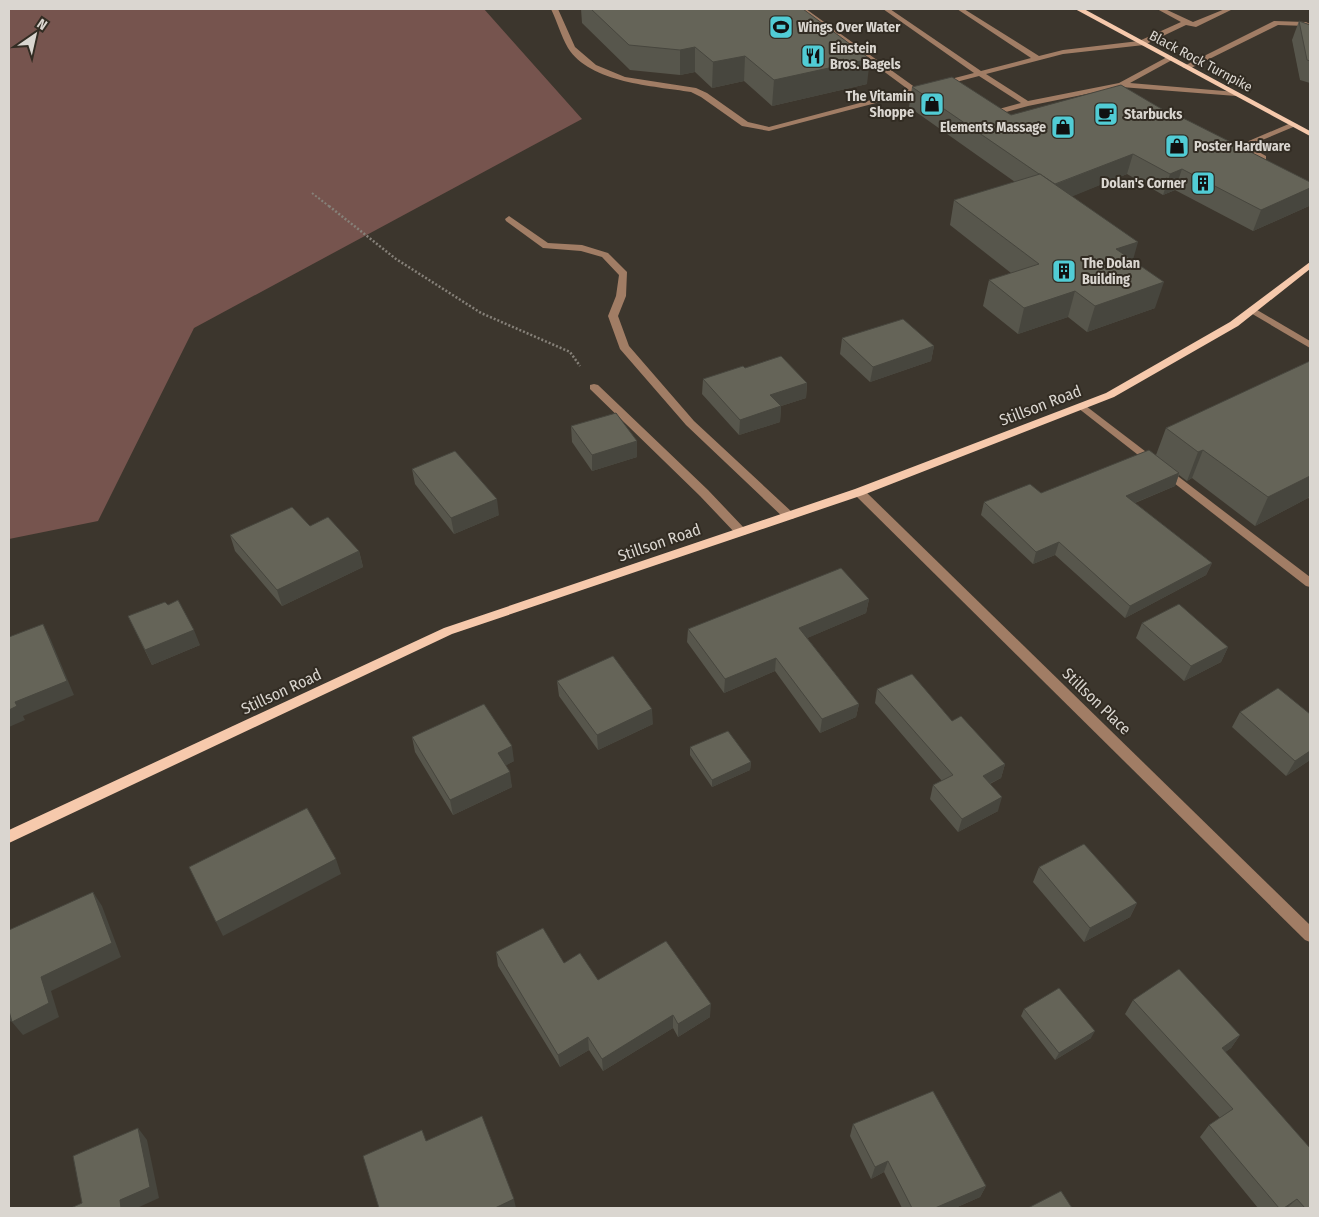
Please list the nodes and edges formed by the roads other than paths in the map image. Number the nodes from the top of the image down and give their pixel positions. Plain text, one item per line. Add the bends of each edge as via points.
1 (555, 9) edge
2 (802, 9) edge
3 (886, 9) edge
4 (960, 9) edge
5 (1079, 9) edge
6 (1160, 9) edge
7 (1230, 9) edge
8 (1186, 22) junction
9 (1309, 24) edge
10 (1141, 43) junction
11 (1169, 58) junction
12 (1038, 59) junction
13 (1186, 67) junction
14 (980, 74) junction
15 (1121, 85) junction
16 (1109, 87) junction
17 (915, 91) junction
18 (1236, 94) junction
19 (1124, 96) edge
20 (1027, 104) junction
21 (991, 114) edge
22 (1294, 126) junction
23 (1310, 134) edge
24 (1275, 164) edge
25 (509, 219) dead end
26 (1310, 265) edge
27 (1252, 310) junction
28 (1309, 342) edge
29 (594, 387) road end
30 (1082, 406) junction
31 (859, 492) junction
32 (789, 516) junction
33 (741, 532) junction
34 (1310, 583) edge
35 (9, 836) edge
36 (1310, 935) edge

1 - 17 street via 572,48 593,67 623,79 693,90 756,128 769,130
2 - 17 street
3 - 14 street
4 - 12 street
5 - 10 main road, Black Rock Turnpike
6 - 8 street
7 - 8 street via 1193,25
8 - 10 street
9 - 13 street via 1277,23
10 - 11 main road, Black Rock Turnpike
10 - 12 street via 1063,52
11 - 13 main road, Black Rock Turnpike
11 - 15 street
12 - 14 street
13 - 18 main road, Black Rock Turnpike
14 - 17 street
14 - 20 street
15 - 16 street
15 - 18 street
16 - 19 street
16 - 20 street
18 - 22 main road, Black Rock Turnpike
20 - 21 street
22 - 23 main road, Black Rock Turnpike
22 - 24 street via 1241,146
25 - 32 street via 546,246 582,248 605,255 624,274 621,296 613,316 624,347 690,423
26 - 27 main road, Stillson Road
27 - 28 street
27 - 30 main road, Stillson Road via 1208,341 1110,395
29 - 33 street
30 - 31 main road, Stillson Road
30 - 34 street
31 - 32 main road, Stillson Road
31 - 36 street, Stillson Place
32 - 33 main road, Stillson Road
33 - 35 main road, Stillson Road via 448,631

